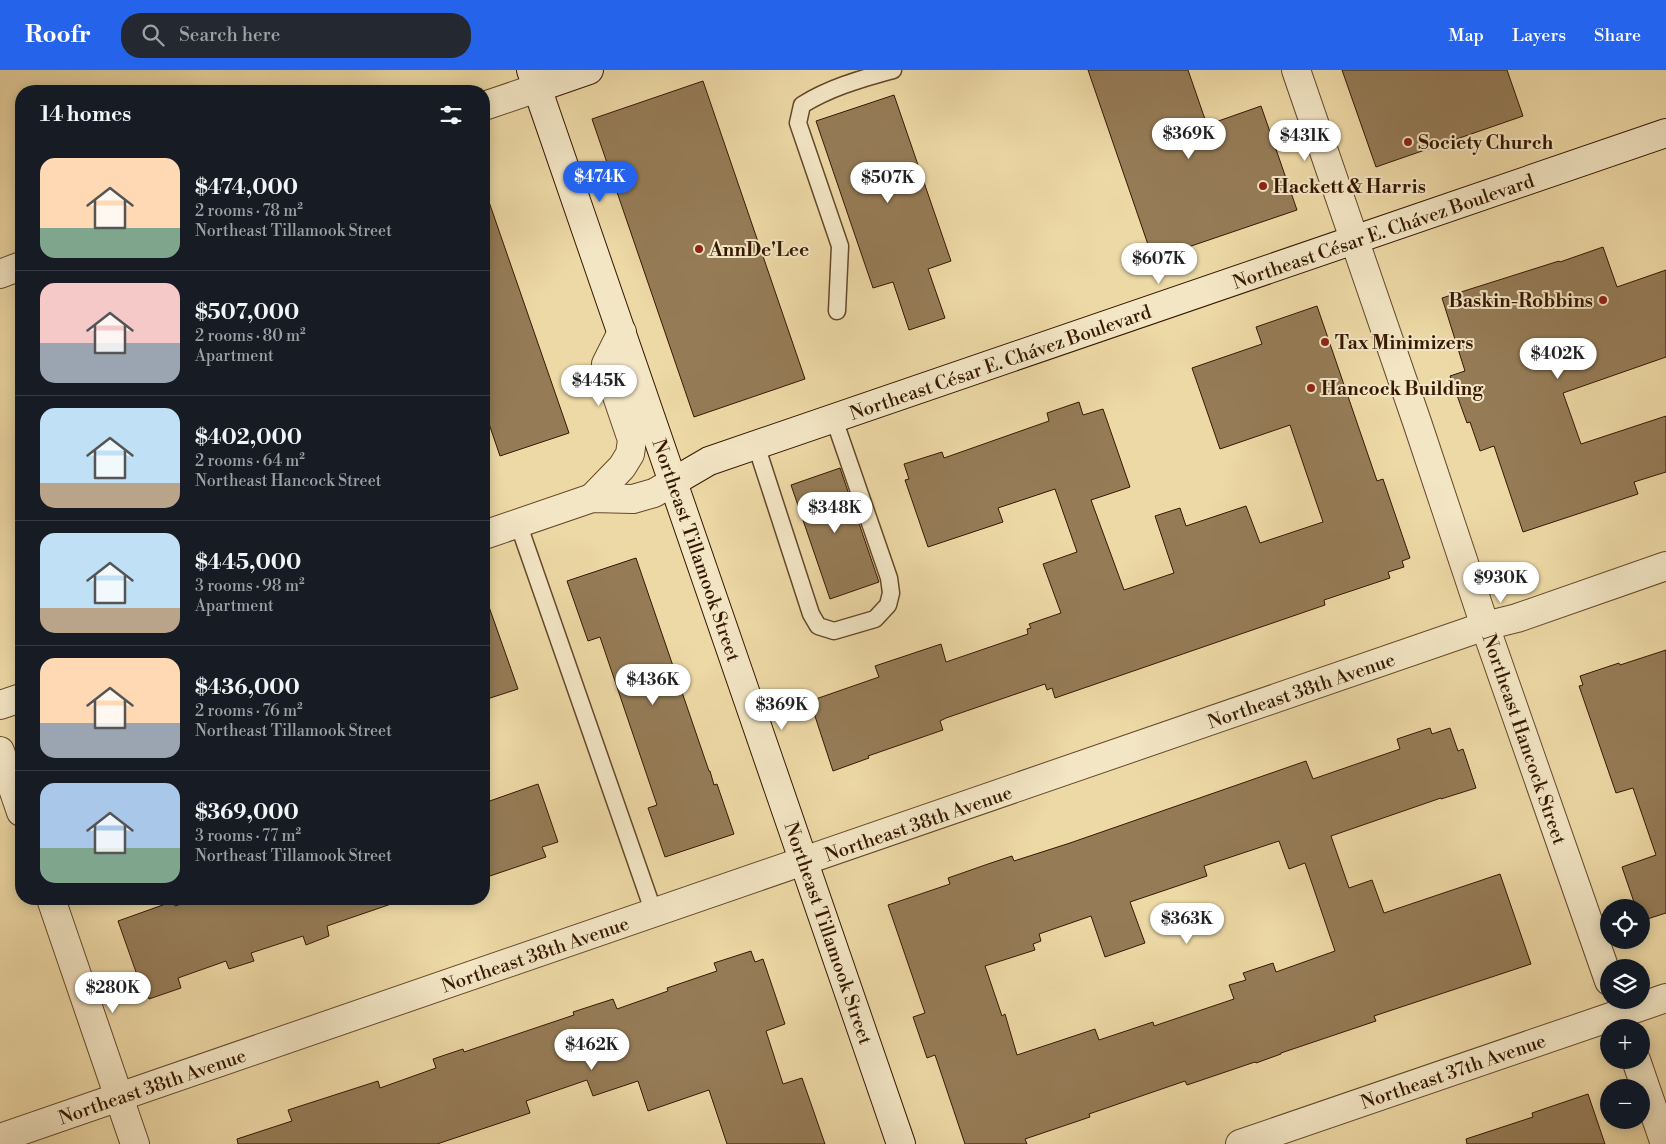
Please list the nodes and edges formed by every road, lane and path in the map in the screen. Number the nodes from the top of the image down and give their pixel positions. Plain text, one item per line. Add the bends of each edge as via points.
1 (589, 70) edge
2 (893, 70) edge
3 (1296, 70) edge
4 (534, 79) edge
5 (490, 103) edge
6 (1666, 133) edge
7 (1354, 241) junction
8 (15, 268) edge
9 (0, 274) edge
10 (837, 312) dead end
11 (622, 332) junction
12 (834, 419) junction
13 (756, 445) junction
14 (673, 482) junction
15 (592, 498) junction
16 (518, 523) junction
17 (490, 533) edge
18 (1666, 566) edge
19 (1485, 626) junction
20 (15, 700) edge
21 (0, 705) edge
22 (0, 751) edge
23 (15, 795) edge
24 (804, 862) junction
25 (53, 905) edge
26 (654, 914) junction
27 (1601, 959) edge
28 (1666, 998) edge
29 (1620, 1014) edge
30 (1639, 1069) edge
31 (119, 1097) junction
32 (0, 1138) edge
33 (135, 1144) edge
34 (901, 1144) edge
35 (1240, 1144) edge
36 (1665, 1144) edge

1 - 4 street
2 - 10 lane via 821,93 802,105 798,124 840,246
3 - 7 street, Northeast Hancock Street
4 - 5 street
4 - 11 street, Northeast Tillamook Street
6 - 7 street, Northeast César E. Chávez Boulevard
7 - 12 street, Northeast César E. Chávez Boulevard
7 - 19 street, Northeast Hancock Street
8 - 9 street
11 - 14 street, Northeast Tillamook Street
11 - 15 street, Northeast César E. Chávez Boulevard via 606,364 632,440 630,454
12 - 13 street, Northeast César E. Chávez Boulevard
12 - 13 lane via 889,578 891,593 888,605 875,619 834,631 818,626 811,614
13 - 14 street, Northeast César E. Chávez Boulevard via 709,461
14 - 15 street, Northeast César E. Chávez Boulevard via 654,493 633,499
14 - 24 street, Northeast Tillamook Street
15 - 16 street, Northeast César E. Chávez Boulevard
16 - 17 street, Northeast César E. Chávez Boulevard
16 - 26 lane
18 - 19 street, Northeast 38th Avenue
19 - 24 street, Northeast 38th Avenue
19 - 27 street, Northeast Hancock Street
20 - 21 street
22 - 23 street
24 - 26 street, Northeast 38th Avenue
24 - 34 street, Northeast Tillamook Street
25 - 31 street
26 - 31 street, Northeast 38th Avenue
28 - 29 street, Northeast 37th Avenue
29 - 35 street, Northeast 37th Avenue
30 - 36 street
31 - 32 street, Northeast 38th Avenue
31 - 33 street

